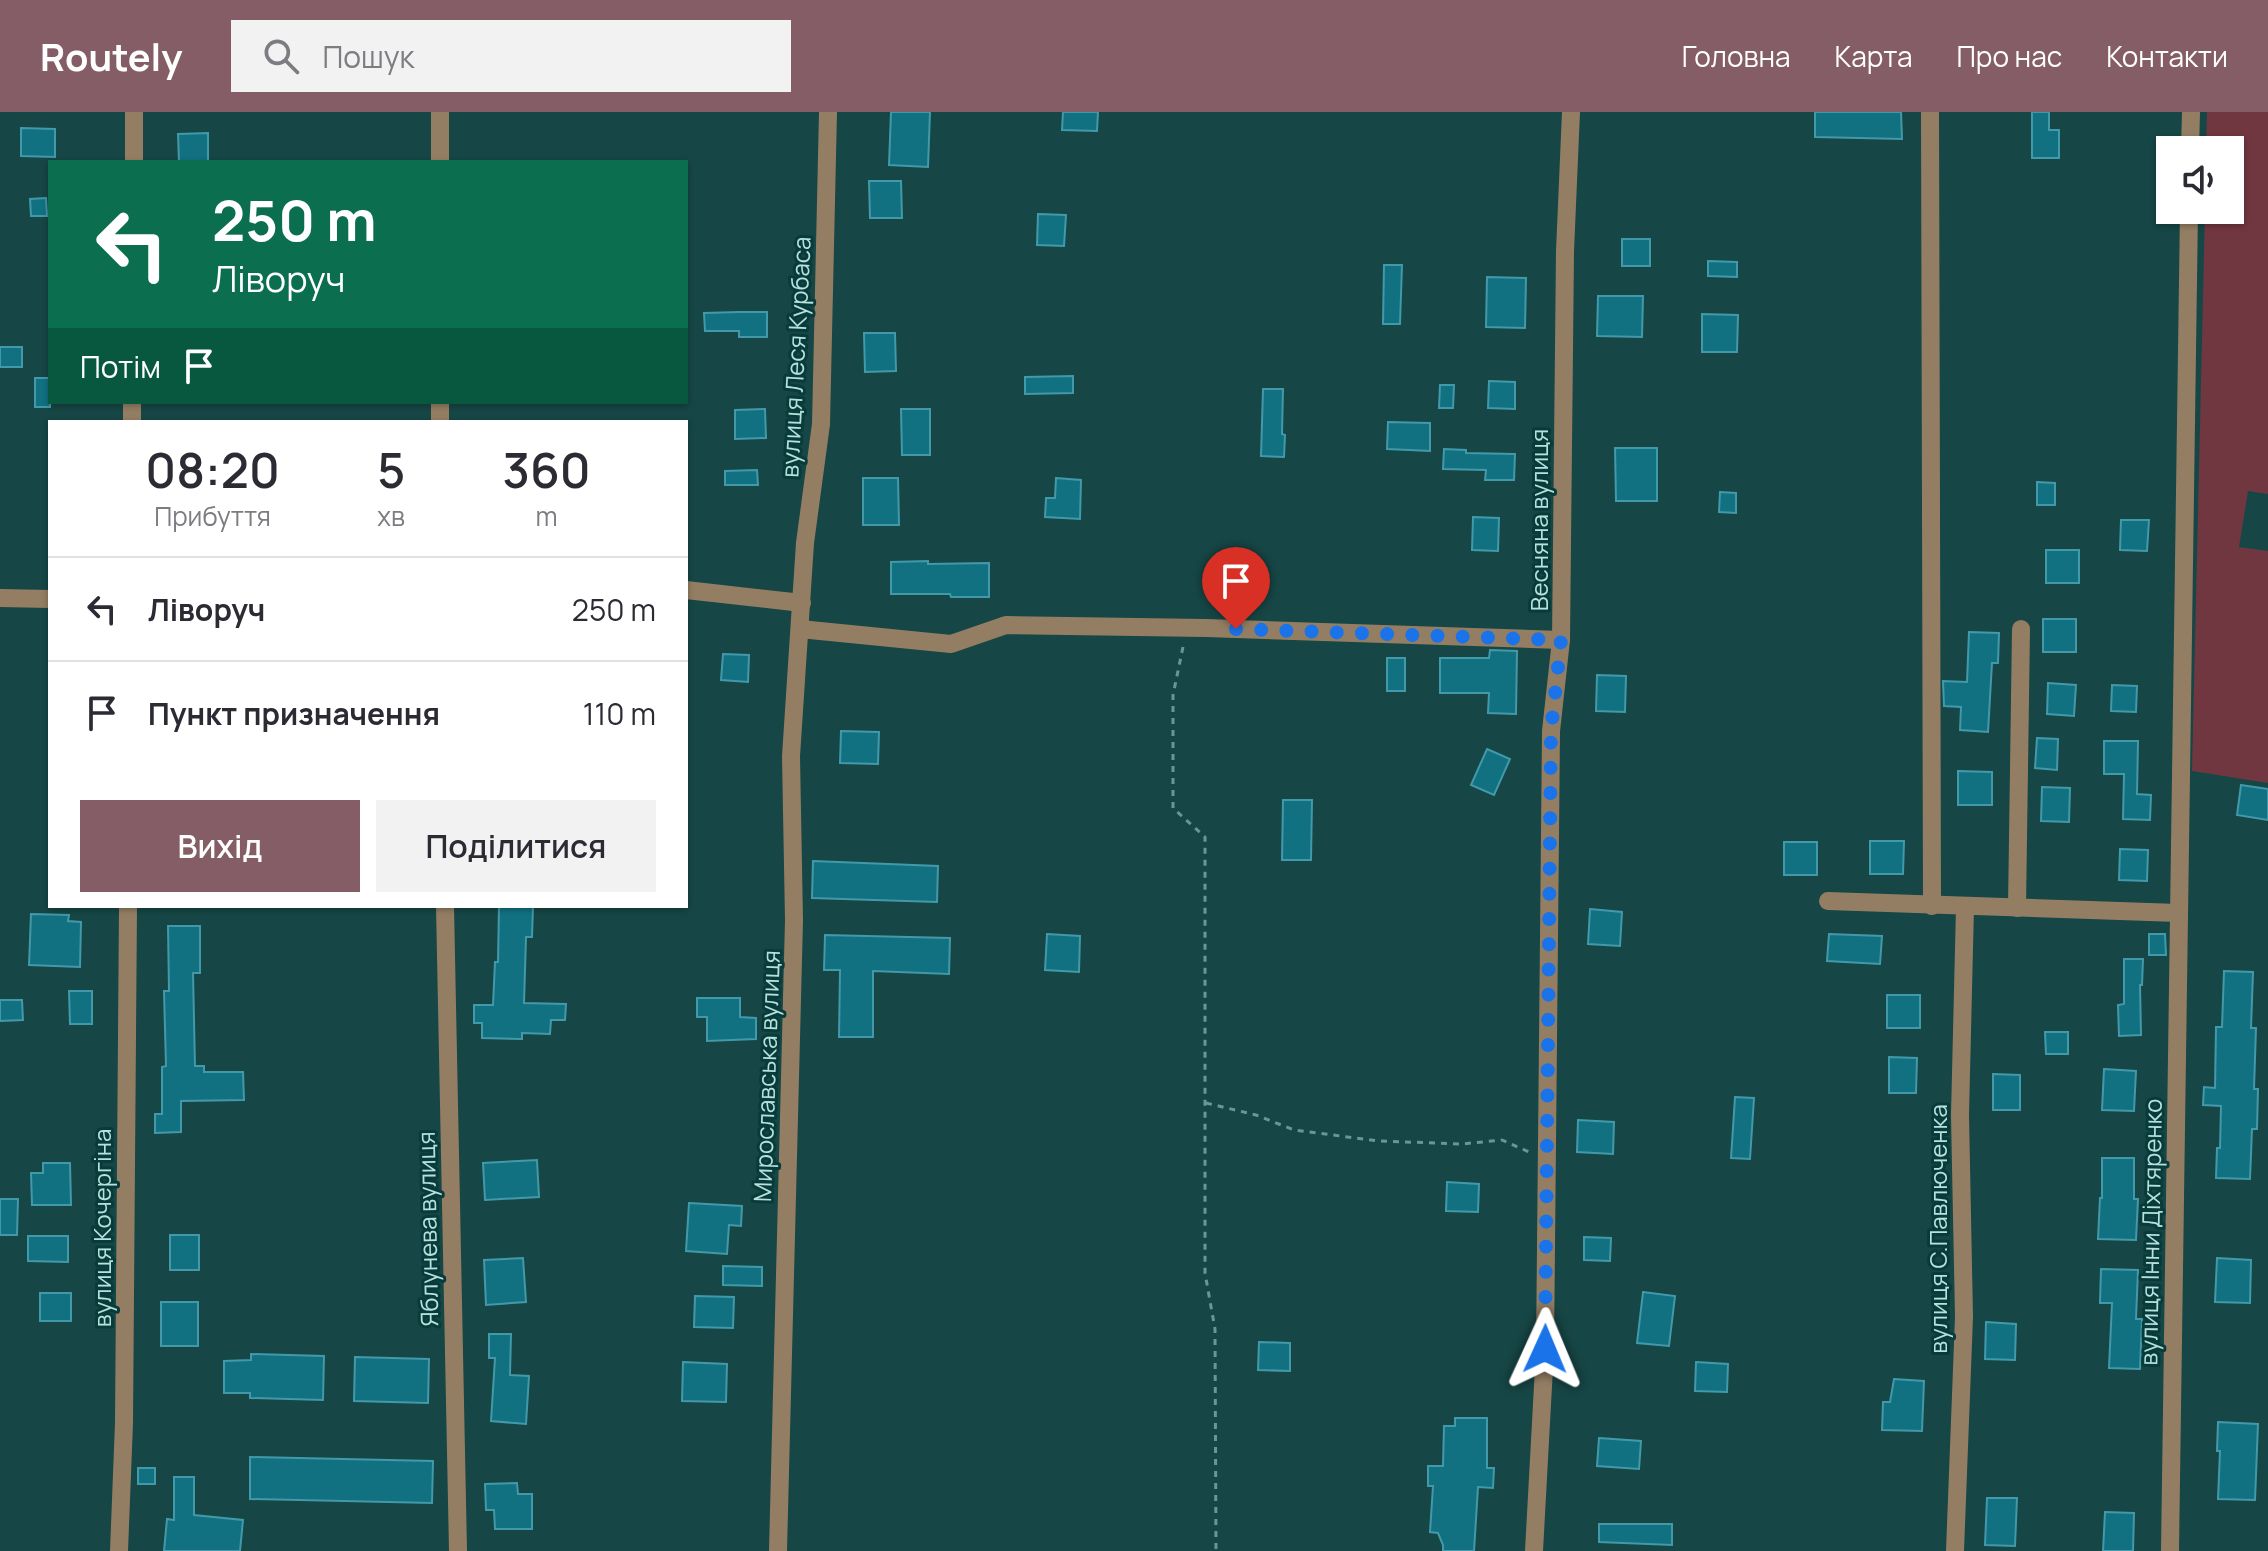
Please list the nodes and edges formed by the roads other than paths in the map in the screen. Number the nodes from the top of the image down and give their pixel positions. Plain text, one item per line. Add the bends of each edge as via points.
1 (134, 112) edge
2 (440, 112) edge
3 (828, 112) edge
4 (1571, 112) edge
5 (1930, 112) edge
6 (2191, 112) edge
7 (2190, 136) edge
8 (134, 160) edge
9 (440, 160) edge
10 (2189, 224) edge
11 (688, 590) edge
12 (0, 598) edge
13 (48, 599) edge
14 (802, 603) junction
15 (800, 629) junction
16 (2021, 629) dead end
17 (1561, 640) junction
18 (1828, 901) dead end
19 (1932, 906) junction
20 (1965, 907) junction
21 (128, 908) edge
22 (445, 908) edge
23 (2017, 908) junction
24 (2178, 913) junction
25 (119, 1551) edge
26 (458, 1551) edge
27 (778, 1551) edge
28 (1534, 1551) edge
29 (1955, 1551) edge
30 (2170, 1551) edge

1 - 8 street
2 - 9 street
3 - 14 street, вулиця Леся Курбаса via 821,424
4 - 17 street, Весняна вулиця
5 - 19 street
6 - 7 street
10 - 24 street, вулиця Інни Діхтяренко
11 - 14 street
12 - 13 street
14 - 15 street, Мирославська вулиця
15 - 17 street via 951,644 1006,625
15 - 27 street, Мирославська вулиця via 791,756 794,920
16 - 23 street
17 - 28 street, Весняна вулиця via 1551,731 1545,1349
18 - 19 street
19 - 20 street
20 - 23 street
20 - 29 street, вулиця С.Павлюченка via 1960,1115 1964,1317
21 - 25 street, вулиця Кочергіна
22 - 26 street, Яблунева вулиця
23 - 24 street
24 - 30 street, вулиця Інни Діхтяренко

